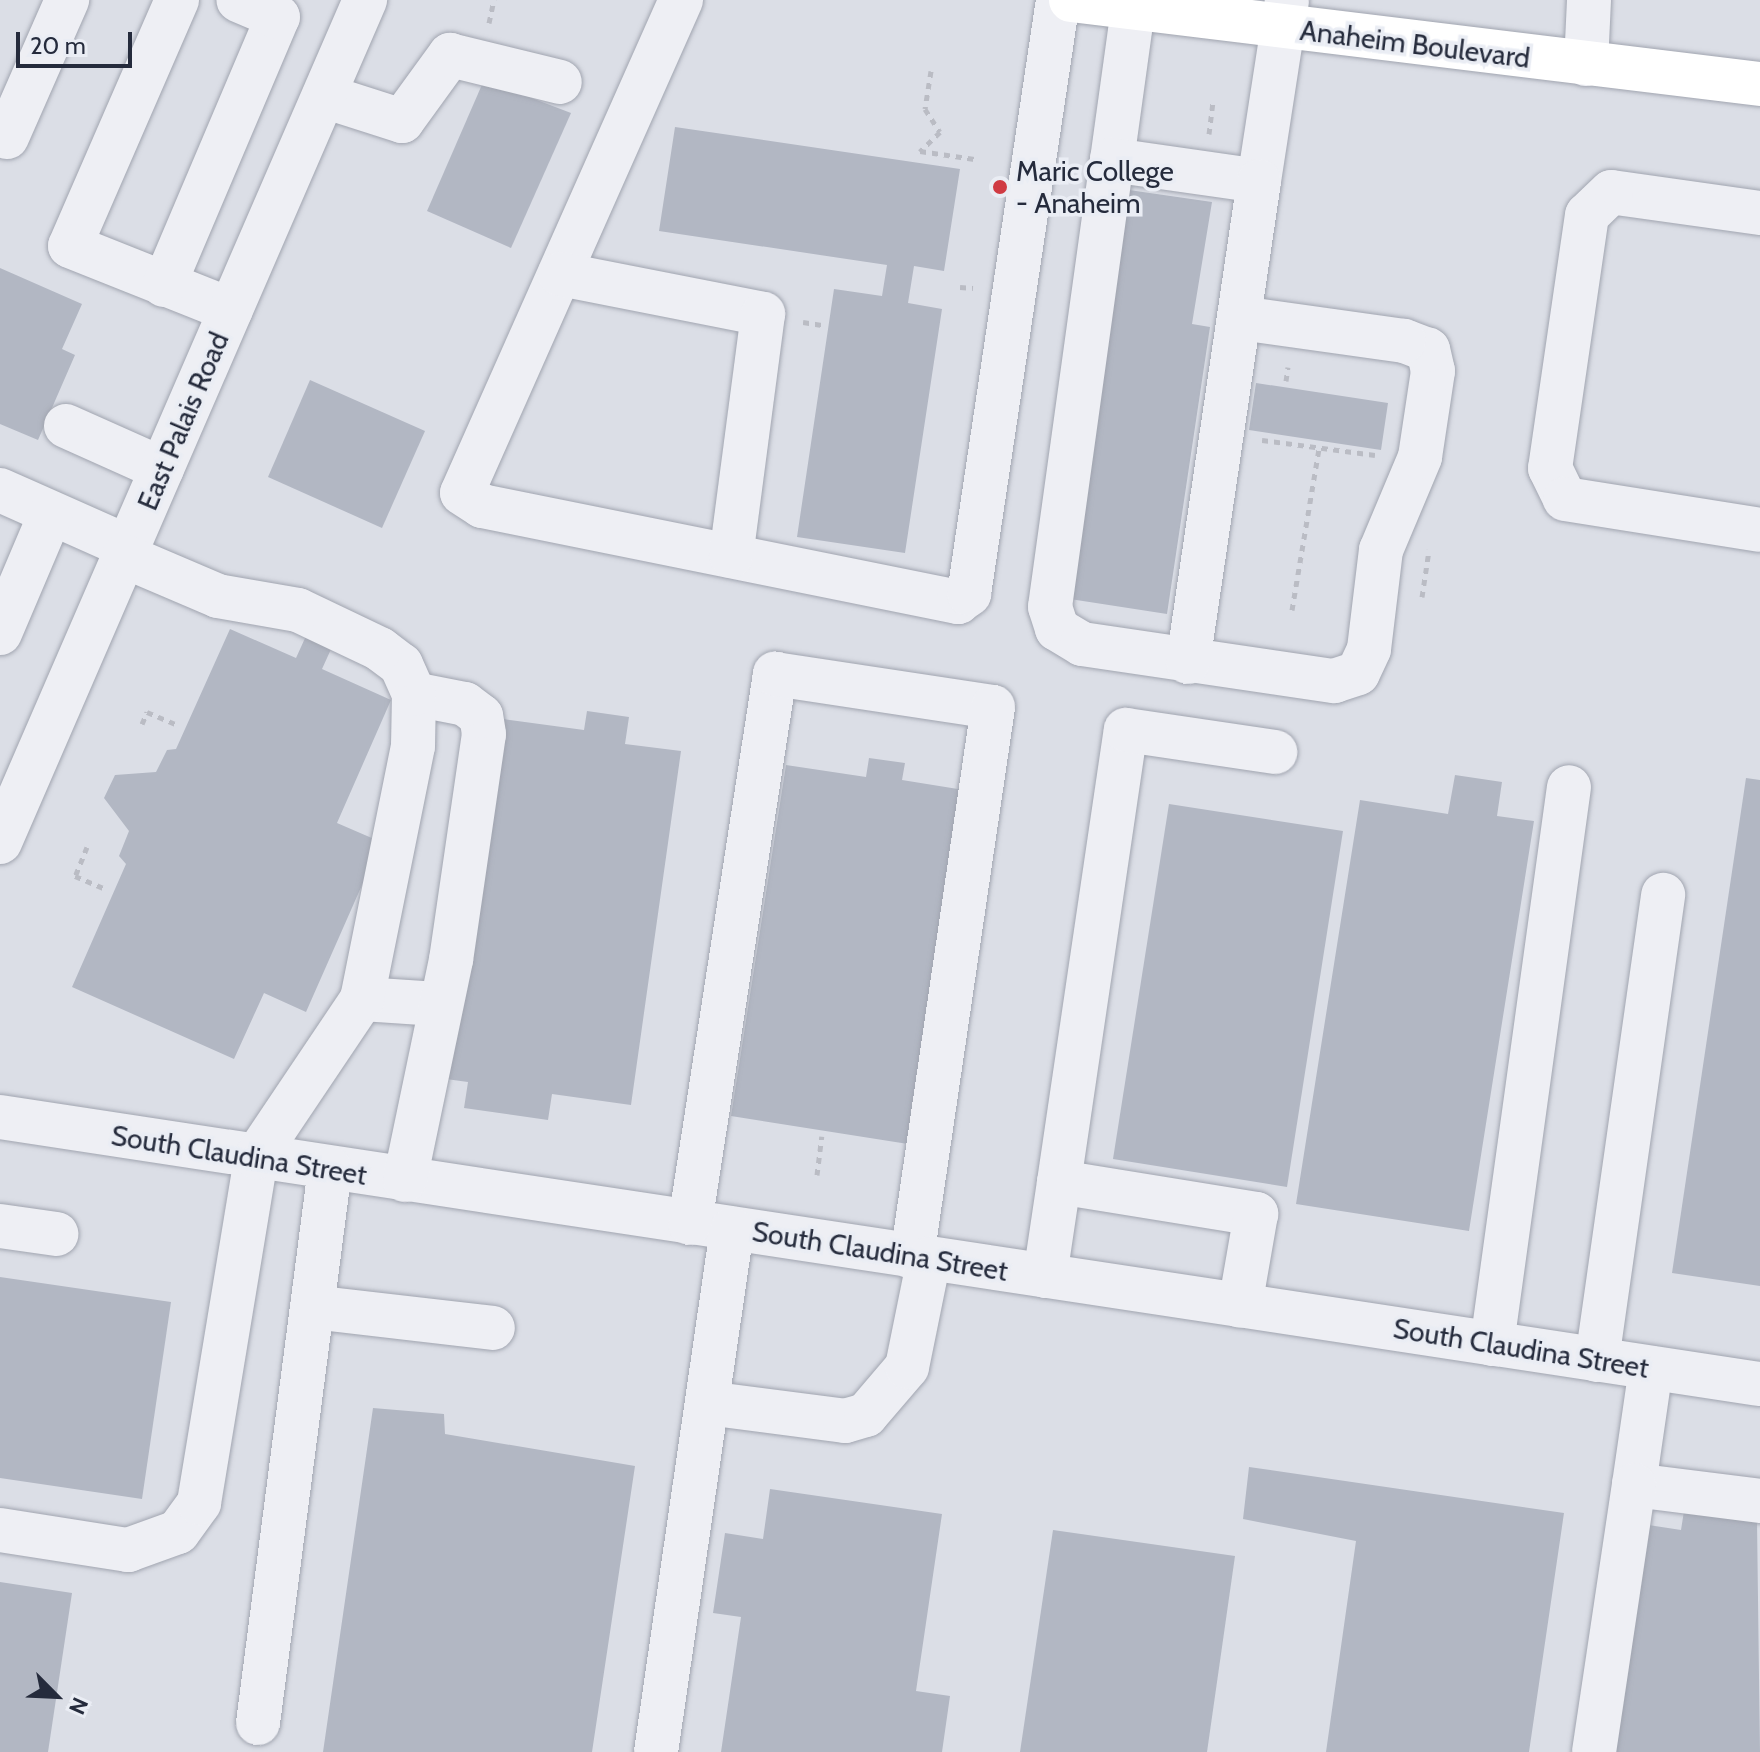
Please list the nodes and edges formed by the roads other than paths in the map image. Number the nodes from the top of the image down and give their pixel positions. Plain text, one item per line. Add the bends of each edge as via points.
1 (67, 0) edge
2 (177, 0) edge
3 (238, 0) edge
4 (365, 0) edge
5 (681, 0) edge
6 (1058, 0) edge
7 (1071, 0) edge
8 (1589, 0) edge
9 (1133, 9) junction
10 (1284, 14) edge
11 (1586, 64) junction
12 (560, 82) dead end
13 (1760, 84) edge
14 (324, 96) junction
15 (7, 137) dead end
16 (1112, 160) junction
17 (1259, 181) junction
18 (1760, 213) edge
19 (560, 274) junction
20 (164, 285) junction
21 (231, 310) junction
22 (1241, 318) junction
23 (66, 426) dead end
24 (162, 469) junction
25 (0, 490) edge
26 (51, 513) junction
27 (1760, 530) edge
28 (126, 552) junction
29 (731, 556) junction
30 (0, 633) edge
31 (1188, 662) junction
32 (414, 694) junction
33 (1275, 752) dead end
34 (1569, 787) dead end
35 (3, 828) edge
36 (1663, 895) dead end
37 (362, 999) junction
38 (438, 1004) junction
39 (0, 1117) edge
40 (256, 1157) junction
41 (330, 1169) junction
42 (405, 1180) junction
43 (1059, 1182) junction
44 (690, 1223) junction
45 (0, 1226) edge
46 (732, 1229) junction
47 (56, 1234) dead end
48 (920, 1258) junction
49 (1045, 1276) junction
50 (1240, 1306) junction
51 (312, 1307) junction
52 (493, 1328) dead end
53 (1492, 1344) junction
54 (1597, 1360) junction
55 (1651, 1368) junction
56 (1760, 1384) edge
57 (707, 1403) junction
58 (1634, 1485) junction
59 (1760, 1501) edge
60 (0, 1530) edge
61 (258, 1723) dead end
62 (656, 1752) edge
63 (1594, 1752) edge

1 - 15 street
2 - 20 street via 70,246
3 - 20 street via 278,17
4 - 14 street, East Palais Road
5 - 19 street
6 - 29 street via 969,594 958,602
7 - 9 main road, Anaheim Boulevard
8 - 11 street
9 - 10 main road, Anaheim Boulevard
9 - 16 street
10 - 11 main road, Anaheim Boulevard
10 - 17 street
11 - 13 main road, Anaheim Boulevard
12 - 14 street via 450,55 402,121
14 - 21 street, East Palais Road
16 - 17 street
16 - 31 street via 1050,607 1057,629 1082,644
17 - 22 street
18 - 27 street via 1611,192 1587,215 1550,468 1565,499
19 - 29 street via 763,314
19 - 29 street via 462,493 482,506
20 - 21 street
21 - 24 street, East Palais Road
22 - 31 street
22 - 31 street via 1428,350 1433,371 1420,457 1381,550 1369,649 1358,673 1334,681
23 - 24 street
24 - 28 street, East Palais Road
25 - 26 street
26 - 28 street
26 - 30 street
28 - 32 street via 218,596 298,610 380,649 401,665
28 - 35 street, East Palais Road
32 - 37 street via 413,746
32 - 38 street via 465,704 481,716 451,960
33 - 43 street via 1126,730
34 - 53 street
36 - 54 street
37 - 38 street
37 - 40 street
38 - 42 street
39 - 40 street, South Claudina Street
40 - 41 street, South Claudina Street
40 - 60 street via 199,1503 178,1532 128,1550
41 - 42 street, South Claudina Street
41 - 51 street
42 - 44 street, South Claudina Street
43 - 49 street
43 - 50 street via 1256,1214
44 - 46 street, South Claudina Street
44 - 48 street via 775,674 884,690 993,707
45 - 47 street
46 - 48 street, South Claudina Street
46 - 57 street
48 - 49 street, South Claudina Street
48 - 57 street via 907,1367 866,1415 845,1421
49 - 50 street, South Claudina Street
50 - 53 street, South Claudina Street
51 - 52 street
51 - 61 street
53 - 54 street, South Claudina Street
54 - 55 street, South Claudina Street
55 - 56 street, South Claudina Street
55 - 58 street
57 - 62 street
58 - 59 street
58 - 63 street

